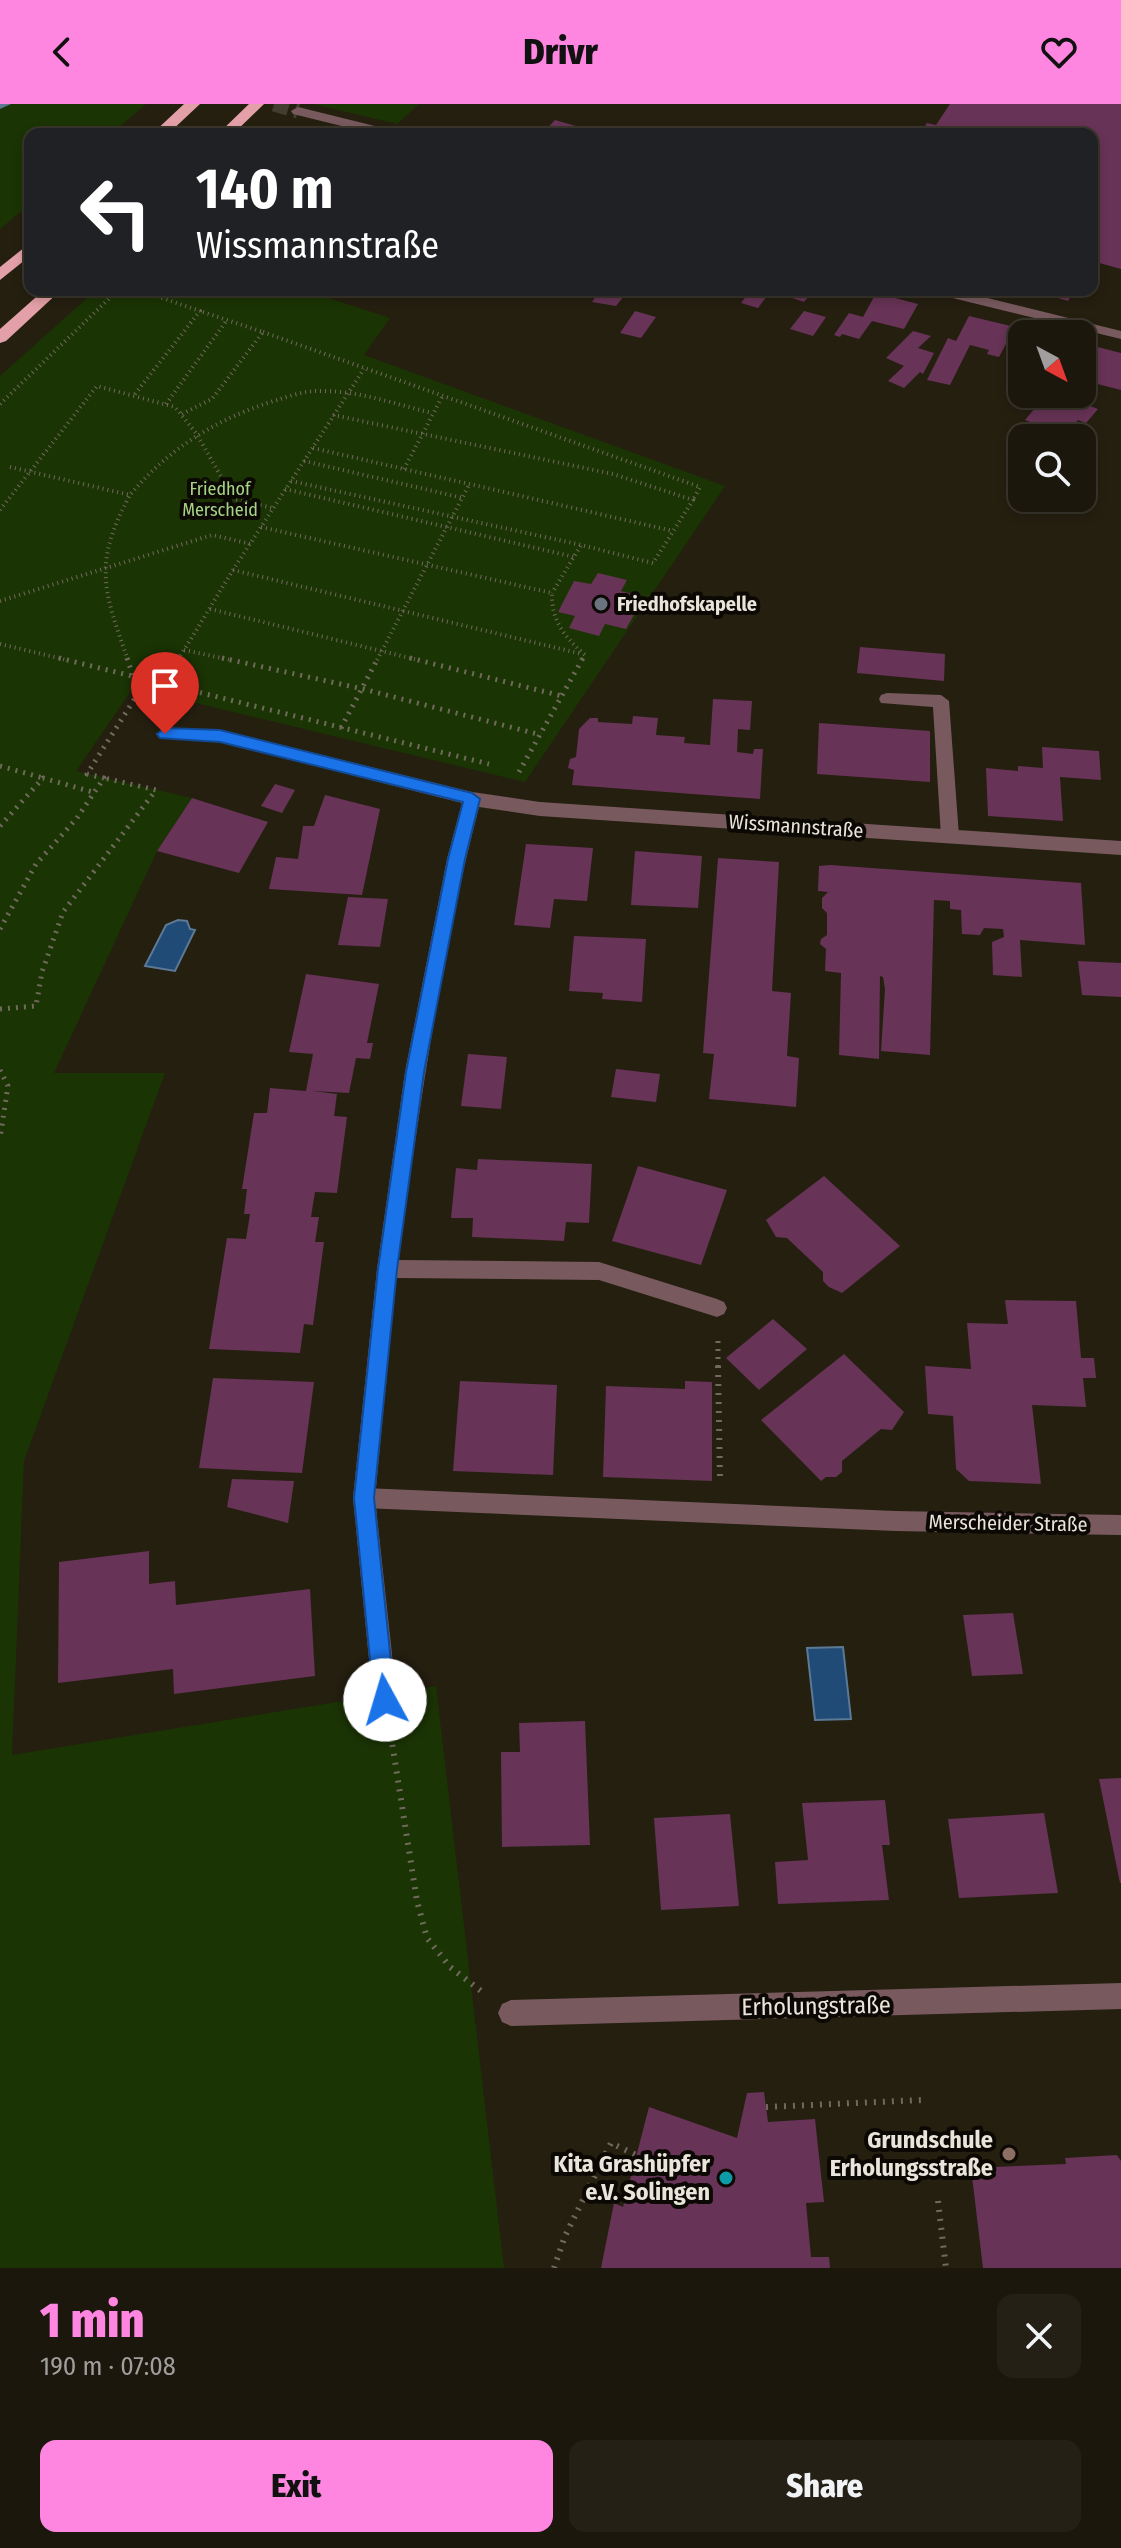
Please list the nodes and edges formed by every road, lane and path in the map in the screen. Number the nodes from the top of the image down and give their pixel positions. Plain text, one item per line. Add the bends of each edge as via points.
1 (193, 104) edge
2 (255, 106) edge
3 (298, 111) dead end
4 (166, 128) edge
5 (231, 128) edge
6 (366, 128) edge
7 (24, 253) edge
8 (0, 275) edge
9 (46, 296) edge
10 (112, 296) edge
11 (156, 296) edge
12 (962, 296) edge
13 (200, 311) junction
14 (227, 320) junction
15 (263, 332) junction
16 (1121, 335) edge
17 (0, 338) edge
18 (364, 369) junction
19 (135, 394) junction
20 (347, 394) junction
21 (442, 397) junction
22 (0, 404) edge
23 (166, 404) junction
24 (432, 413) junction
25 (182, 414) junction
26 (333, 415) junction
27 (196, 433) junction
28 (421, 436) junction
29 (313, 448) junction
30 (304, 461) junction
31 (10, 467) dead end
32 (404, 469) junction
33 (29, 472) junction
34 (291, 481) junction
35 (470, 483) junction
36 (285, 489) junction
37 (130, 495) junction
38 (463, 498) junction
39 (693, 500) junction
40 (273, 508) junction
41 (0, 510) edge
42 (454, 515) junction
43 (261, 527) junction
44 (448, 527) junction
45 (673, 531) junction
46 (251, 544) junction
47 (581, 545) junction
48 (574, 557) junction
49 (428, 563) junction
50 (102, 570) junction
51 (233, 570) junction
52 (552, 593) junction
53 (0, 601) edge
54 (210, 609) junction
55 (404, 611) junction
56 (0, 644) edge
57 (184, 650) junction
58 (384, 650) junction
59 (585, 655) junction
60 (133, 676) junction
61 (165, 683) junction
62 (363, 689) junction
63 (562, 696) junction
64 (887, 699) dead end
65 (341, 728) junction
66 (165, 734) dead end
67 (541, 735) junction
68 (490, 764) dead end
69 (0, 766) edge
70 (505, 768) dead end
71 (520, 772) junction
72 (43, 778) junction
73 (104, 778) junction
74 (96, 793) junction
75 (472, 799) junction
76 (502, 805) junction
77 (0, 826) edge
78 (950, 836) junction
79 (1121, 848) edge
80 (0, 929) edge
81 (0, 1009) edge
82 (0, 1070) edge
83 (0, 1138) edge
84 (387, 1269) junction
85 (717, 1308) joint
86 (364, 1498) junction
87 (720, 1511) junction
88 (1121, 1525) edge
89 (385, 1700) joint
90 (1121, 1996) edge
91 (511, 2013) joint
92 (922, 2100) dead end
93 (766, 2107) dead end
94 (636, 2155) dead end
95 (938, 2201) dead end
96 (554, 2268) edge
97 (946, 2268) edge

1 - 4 highway
2 - 5 highway
3 - 6 street
7 - 8 highway
9 - 17 highway
10 - 22 path
11 - 13 path
12 - 16 street
13 - 14 path
13 - 19 path
14 - 15 path
14 - 23 path
15 - 18 path
15 - 25 path via 212,399
18 - 20 path
18 - 21 path
19 - 23 path
19 - 33 path via 97,386
20 - 24 path
20 - 26 path
20 - 27 path via 293,395
21 - 24 path
21 - 39 path via 700,487
23 - 25 path
24 - 28 path
25 - 27 path
26 - 28 path
26 - 29 path
27 - 37 path via 161,458
27 - 40 path via 234,499
28 - 32 path
28 - 39 path via 613,474
29 - 30 path
29 - 32 path
30 - 34 path
30 - 38 path
31 - 33 path
32 - 35 path
33 - 37 path
33 - 41 path
34 - 36 path
34 - 42 path
35 - 38 path
35 - 45 path
36 - 40 path
36 - 44 path
37 - 50 path via 112,528
38 - 42 path
39 - 45 path
40 - 43 path
42 - 44 path
42 - 47 path
43 - 46 path
43 - 49 path
44 - 48 path
44 - 49 path
45 - 47 path via 653,563
46 - 50 path via 212,535
46 - 51 path
47 - 48 path
48 - 52 path
49 - 52 path
49 - 55 path
50 - 53 path
50 - 60 path
51 - 54 path
51 - 55 path
52 - 59 path via 555,623
54 - 57 path
54 - 58 path
55 - 58 path
55 - 59 path
56 - 60 path
57 - 61 path
57 - 62 path
58 - 62 path
58 - 63 path
59 - 63 path
60 - 61 path
61 - 65 path
61 - 73 path via 155,699 137,695 87,774
62 - 65 path
62 - 67 path
63 - 67 path
64 - 78 street via 941,701
65 - 68 path
66 - 75 street, Wissmannstraße via 220,736
67 - 71 path
69 - 72 path
70 - 71 path
71 - 76 path
72 - 74 path
72 - 77 path
73 - 74 path
73 - 81 path via 156,790 63,912 36,1006
74 - 80 path via 36,864
75 - 76 street, Wissmannstraße
75 - 84 street via 415,1072
76 - 78 street, Wissmannstraße
78 - 79 street, Wissmannstraße
82 - 83 path via 8,1086
84 - 85 street via 599,1271
84 - 86 street
85 - 87 path
86 - 87 street, Merscheider Straße
86 - 89 street
87 - 88 street, Merscheider Straße
89 - 91 path via 427,1938 450,1967
90 - 91 street, Erholungstraße
92 - 93 path
94 - 96 path via 611,2143
95 - 97 path

